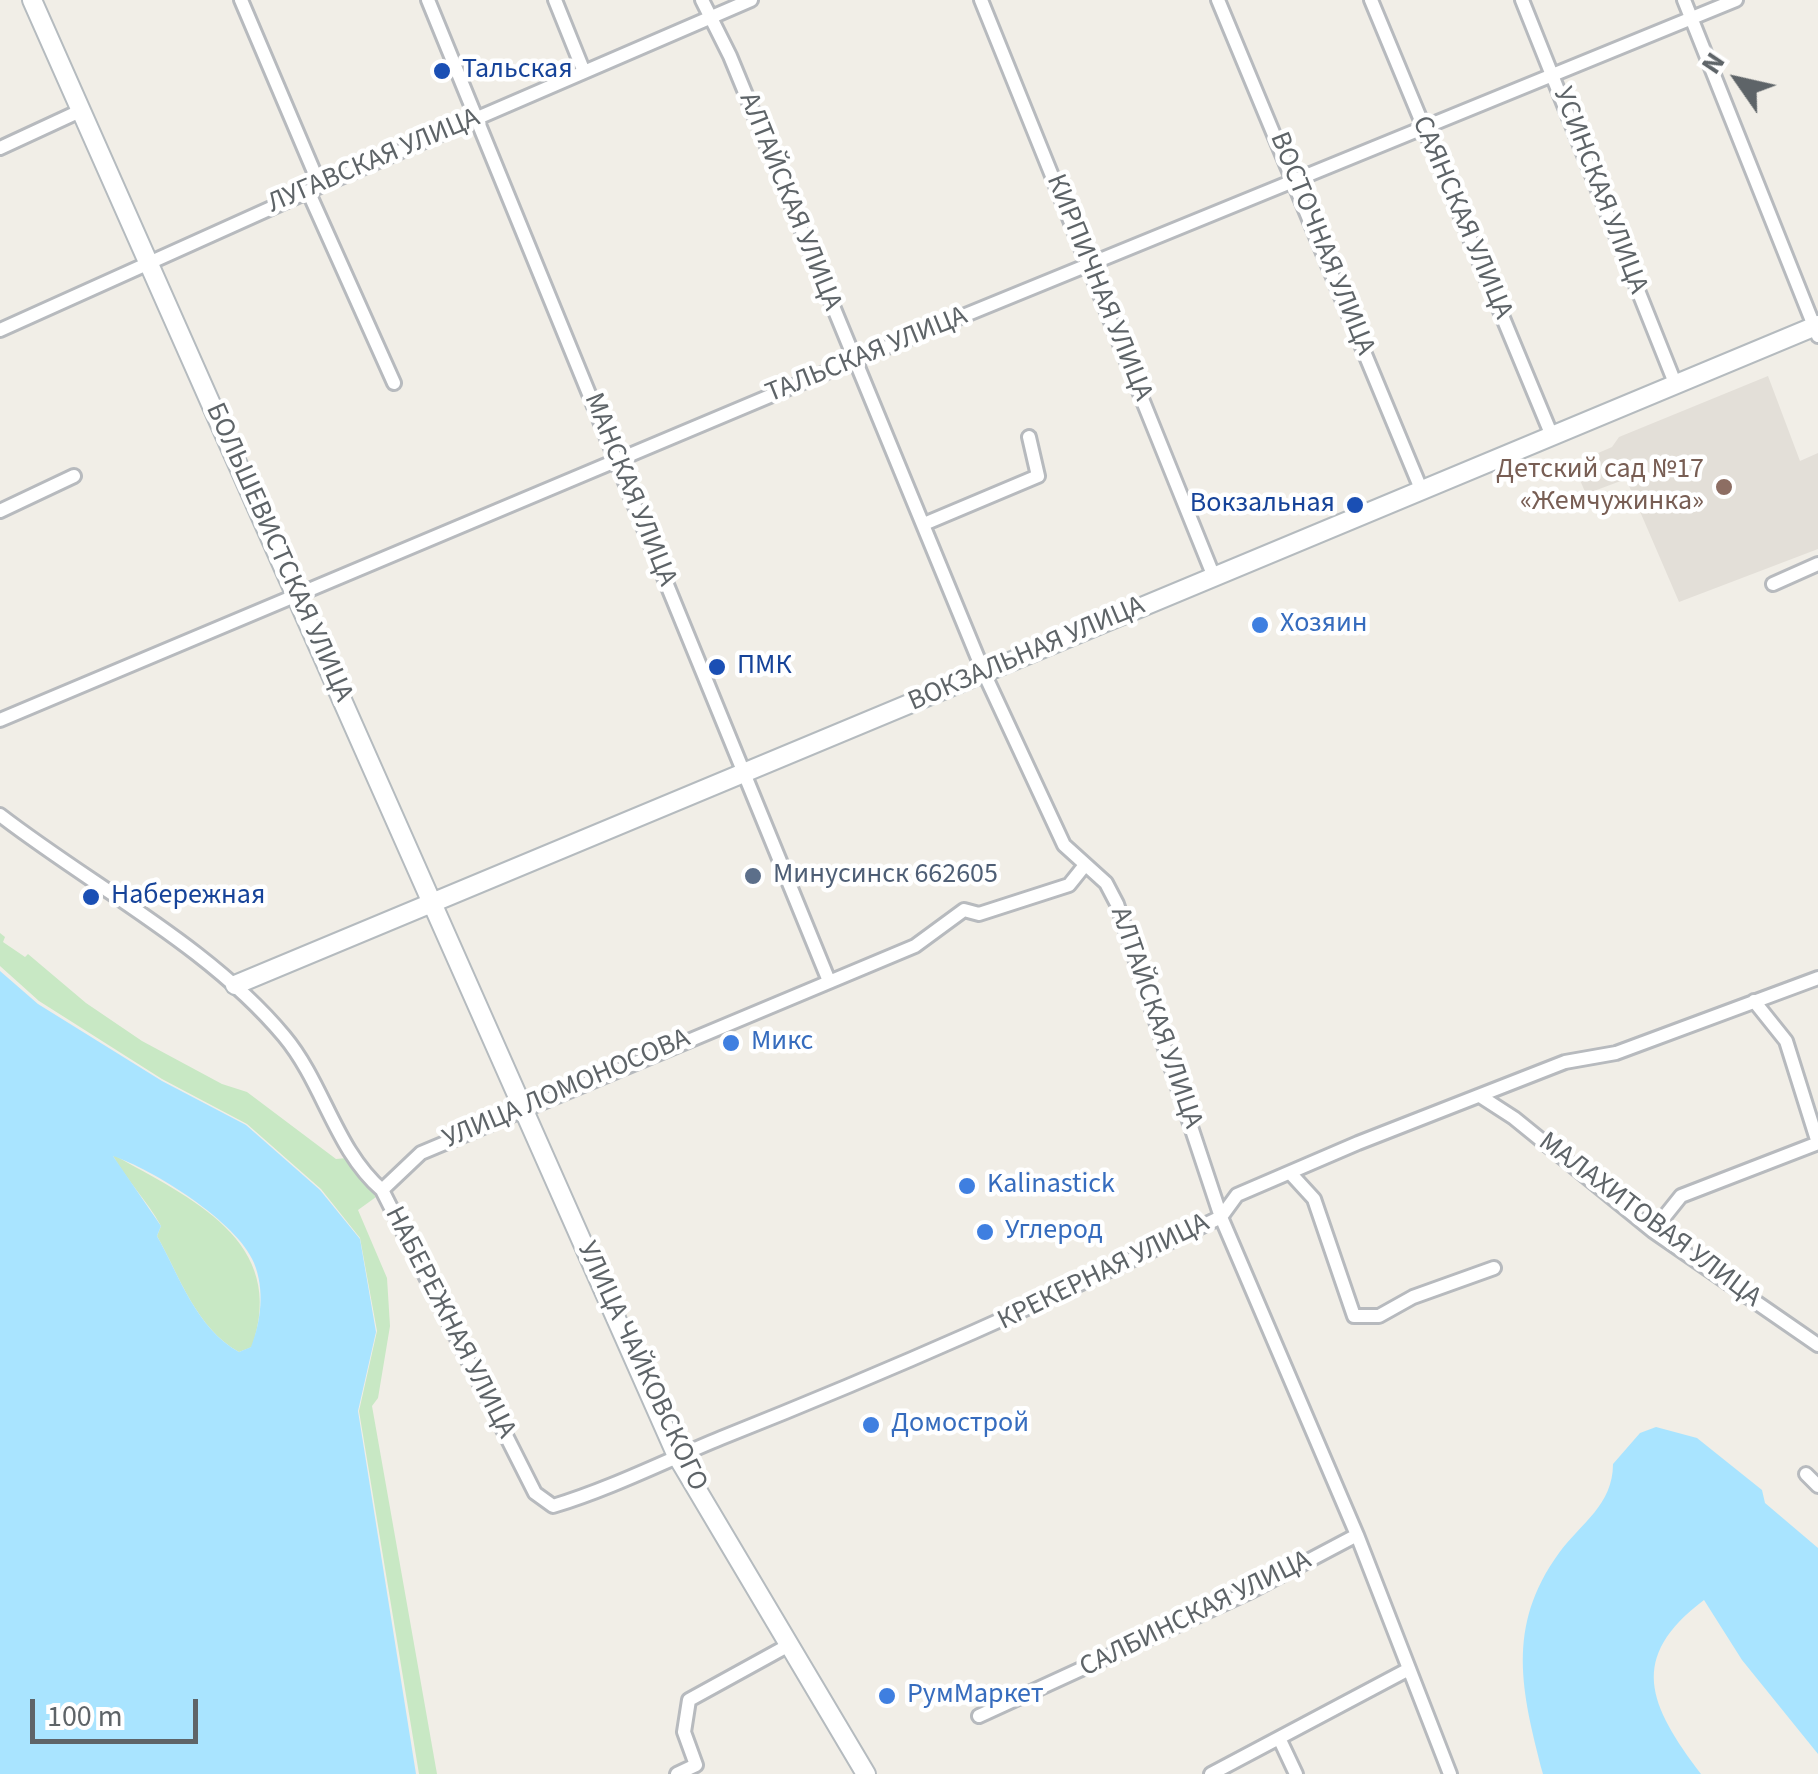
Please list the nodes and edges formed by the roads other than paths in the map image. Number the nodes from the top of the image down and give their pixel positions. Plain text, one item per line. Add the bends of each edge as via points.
1 (32, 0) edge
2 (241, 0) edge
3 (428, 0) edge
4 (555, 0) edge
5 (702, 0) edge
6 (751, 0) edge
7 (981, 0) edge
8 (1218, 0) edge
9 (1371, 0) edge
10 (1522, 0) edge
11 (1684, 0) edge
12 (1736, 0) edge
13 (709, 17) junction
14 (1692, 18) junction
15 (584, 72) junction
16 (1553, 73) junction
17 (80, 111) junction
18 (477, 118) junction
19 (1422, 128) junction
20 (0, 148) edge
21 (1294, 178) junction
22 (314, 188) junction
23 (148, 261) junction
24 (1090, 266) junction
25 (1817, 329) edge
26 (0, 330) edge
27 (853, 361) junction
28 (1675, 383) junction
29 (394, 384) dead end
30 (1552, 436) junction
31 (1028, 438) dead end
32 (616, 460) junction
33 (74, 476) dead end
34 (1422, 489) junction
35 (0, 512) edge
36 (924, 524) junction
37 (1818, 564) edge
38 (1214, 577) junction
39 (1773, 584) dead end
40 (297, 598) junction
41 (984, 672) junction
42 (0, 720) edge
43 (744, 775) junction
44 (0, 815) edge
45 (1085, 865) junction
46 (434, 905) junction
47 (1818, 978) edge
48 (829, 981) junction
49 (235, 985) junction
50 (1754, 1002) junction
51 (1480, 1096) junction
52 (523, 1107) junction
53 (1818, 1143) edge
54 (1292, 1175) junction
55 (382, 1190) junction
56 (1222, 1217) junction
57 (1652, 1231) junction
58 (1494, 1268) dead end
59 (1818, 1344) edge
60 (677, 1456) junction
61 (1806, 1474) dead end
62 (1818, 1486) edge
63 (553, 1506) joint
64 (1357, 1536) junction
65 (788, 1645) junction
66 (1410, 1669) junction
67 (979, 1716) dead end
68 (1280, 1740) junction
69 (677, 1774) edge
70 (866, 1774) edge
71 (1212, 1774) edge
72 (1296, 1774) edge
73 (1450, 1774) edge

1 - 17 main road, БОЛЬШЕВИСТСКАЯ УЛИЦА
2 - 22 street
3 - 18 street, МАНСКАЯ УЛИЦА
4 - 15 street
5 - 13 street, АЛТАЙСКАЯ УЛИЦА
6 - 13 street, ЛУГАВСКАЯ УЛИЦА
7 - 24 street, КИРПИЧНАЯ УЛИЦА
8 - 21 street, ВОСТОЧНАЯ УЛИЦА
9 - 19 street, САЯНСКАЯ УЛИЦА
10 - 16 street, УСИНСКАЯ УЛИЦА
11 - 14 street
12 - 14 street, ТАЛЬСКАЯ УЛИЦА
13 - 15 street, ЛУГАВСКАЯ УЛИЦА
13 - 27 street, АЛТАЙСКАЯ УЛИЦА
14 - 16 street, ТАЛЬСКАЯ УЛИЦА
14 - 25 street
15 - 18 street, ЛУГАВСКАЯ УЛИЦА
16 - 19 street, ТАЛЬСКАЯ УЛИЦА
16 - 28 street, УСИНСКАЯ УЛИЦА
17 - 20 street
17 - 23 main road, БОЛЬШЕВИСТСКАЯ УЛИЦА
18 - 22 street, ЛУГАВСКАЯ УЛИЦА
18 - 32 street, МАНСКАЯ УЛИЦА
19 - 21 street, ТАЛЬСКАЯ УЛИЦА
19 - 30 street, САЯНСКАЯ УЛИЦА
21 - 24 street, ТАЛЬСКАЯ УЛИЦА
21 - 34 street, ВОСТОЧНАЯ УЛИЦА
22 - 23 street, ЛУГАВСКАЯ УЛИЦА
22 - 29 street
23 - 26 street, ЛУГАВСКАЯ УЛИЦА
23 - 40 main road, БОЛЬШЕВИСТСКАЯ УЛИЦА
24 - 27 street, ТАЛЬСКАЯ УЛИЦА
24 - 38 street, КИРПИЧНАЯ УЛИЦА
25 - 28 main road, ВОКЗАЛЬНАЯ УЛИЦА
27 - 32 street, ТАЛЬСКАЯ УЛИЦА
27 - 36 street, АЛТАЙСКАЯ УЛИЦА
28 - 30 main road, ВОКЗАЛЬНАЯ УЛИЦА
30 - 34 main road, ВОКЗАЛЬНАЯ УЛИЦА
31 - 36 street via 1038,476
32 - 40 street, ТАЛЬСКАЯ УЛИЦА
32 - 43 street, МАНСКАЯ УЛИЦА
33 - 35 street
34 - 38 main road, ВОКЗАЛЬНАЯ УЛИЦА
36 - 41 street, АЛТАЙСКАЯ УЛИЦА
37 - 39 street
38 - 41 main road, ВОКЗАЛЬНАЯ УЛИЦА
40 - 42 street, ТАЛЬСКАЯ УЛИЦА
40 - 46 main road, БОЛЬШЕВИСТСКАЯ УЛИЦА
41 - 43 main road, ВОКЗАЛЬНАЯ УЛИЦА
41 - 45 street, АЛТАЙСКАЯ УЛИЦА via 1064,845
43 - 46 main road, ВОКЗАЛЬНАЯ УЛИЦА
43 - 48 street, МАНСКАЯ УЛИЦА
44 - 49 street, НАБЕРЕЖНАЯ УЛИЦА
45 - 48 street, УЛИЦА ЛОМОНОСОВА via 1069,885 978,914 964,910 915,946
45 - 56 street, АЛТАЙСКАЯ УЛИЦА via 1106,883 1142,968
46 - 49 main road, ВОКЗАЛЬНАЯ УЛИЦА
46 - 52 main road, БОЛЬШЕВИСТСКАЯ УЛИЦА
47 - 50 street, КРЕКЕРНАЯ УЛИЦА
48 - 52 street, УЛИЦА ЛОМОНОСОВА
49 - 55 street, НАБЕРЕЖНАЯ УЛИЦА via 285,1037 350,1157
50 - 51 street, КРЕКЕРНАЯ УЛИЦА
50 - 53 street via 1786,1040
51 - 54 street, КРЕКЕРНАЯ УЛИЦА
51 - 57 street, МАЛАХИТОВАЯ УЛИЦА
52 - 55 street, УЛИЦА ЛОМОНОСОВА via 422,1153
52 - 60 main road, УЛИЦА ЧАЙКОВСКОГО
53 - 57 street via 1680,1196
54 - 56 street, КРЕКЕРНАЯ УЛИЦА via 1237,1195
54 - 58 street via 1314,1200 1354,1316 1379,1316
55 - 63 street, НАБЕРЕЖНАЯ УЛИЦА via 535,1493
56 - 60 street, КРЕКЕРНАЯ УЛИЦА via 931,1355
56 - 64 street, АЛТАЙСКАЯ УЛИЦА
57 - 59 street, МАЛАХИТОВАЯ УЛИЦА
60 - 63 street, КРЕКЕРНАЯ УЛИЦА
60 - 65 main road, УЛИЦА ЧАЙКОВСКОГО
61 - 62 street
64 - 66 street, АЛТАЙСКАЯ УЛИЦА
64 - 67 street, САЛБИНСКАЯ УЛИЦА
65 - 69 street via 689,1700 684,1732 696,1764
65 - 70 main road, УЛИЦА ЧАЙКОВСКОГО
66 - 68 street
66 - 73 street, АЛТАЙСКАЯ УЛИЦА
68 - 71 street
68 - 72 street

